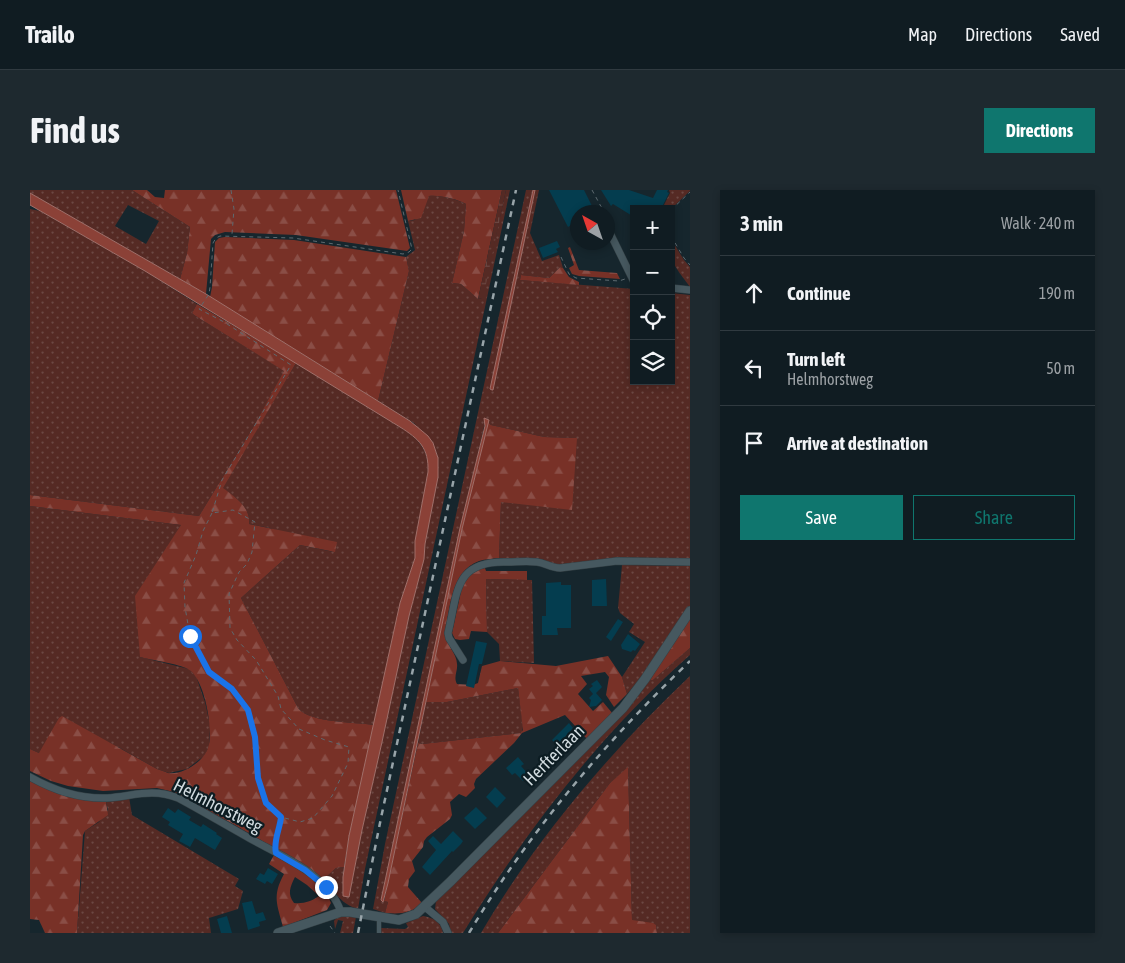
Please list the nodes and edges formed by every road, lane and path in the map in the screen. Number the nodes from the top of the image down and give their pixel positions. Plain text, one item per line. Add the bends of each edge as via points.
1 (231, 190) edge
2 (398, 190) edge
3 (592, 190) edge
4 (690, 192) edge
5 (600, 205) edge
6 (675, 206) edge
7 (232, 235) junction
8 (615, 243) edge
9 (675, 243) edge
10 (561, 257) dead end
11 (690, 265) edge
12 (630, 274) edge
13 (626, 279) dead end
14 (675, 288) edge
15 (690, 290) edge
16 (212, 513) junction
17 (690, 562) edge
18 (690, 611) edge
19 (463, 660) dead end
20 (30, 776) edge
21 (281, 817) junction
22 (276, 853) junction
23 (425, 907) junction
24 (341, 912) junction
25 (379, 918) junction
26 (278, 933) edge
27 (379, 933) edge
28 (448, 933) edge

1 - 7 path via 234,209
2 - 7 path via 412,249 406,254 293,238
3 - 5 path
4 - 6 path
7 - 16 path via 220,236 213,243 209,294 199,309 291,365 222,480
8 - 12 street
9 - 11 path
10 - 13 path via 569,274 576,278
14 - 15 street
16 - 21 path via 184,583 184,607 190,636 209,672 232,689 248,710 255,737 258,778 266,803
16 - 21 path via 233,510 255,522 252,552 228,594 230,628 237,640 256,660 278,696 281,710 299,728 349,747 348,763 332,796 313,818 300,822
17 - 19 street via 617,561 560,568 536,562 480,565 471,569 460,582 448,633
18 - 23 street, Herfterlaan via 623,708
20 - 22 street, Helmhorstweg via 44,785 76,796 167,794
21 - 22 path
22 - 24 street, Helmhorstweg via 315,877 333,897
23 - 25 street, Herfterlaan via 399,920
23 - 28 street via 443,922
24 - 25 street, Herfterlaan
24 - 26 street, Herfterlaan
25 - 27 lane

